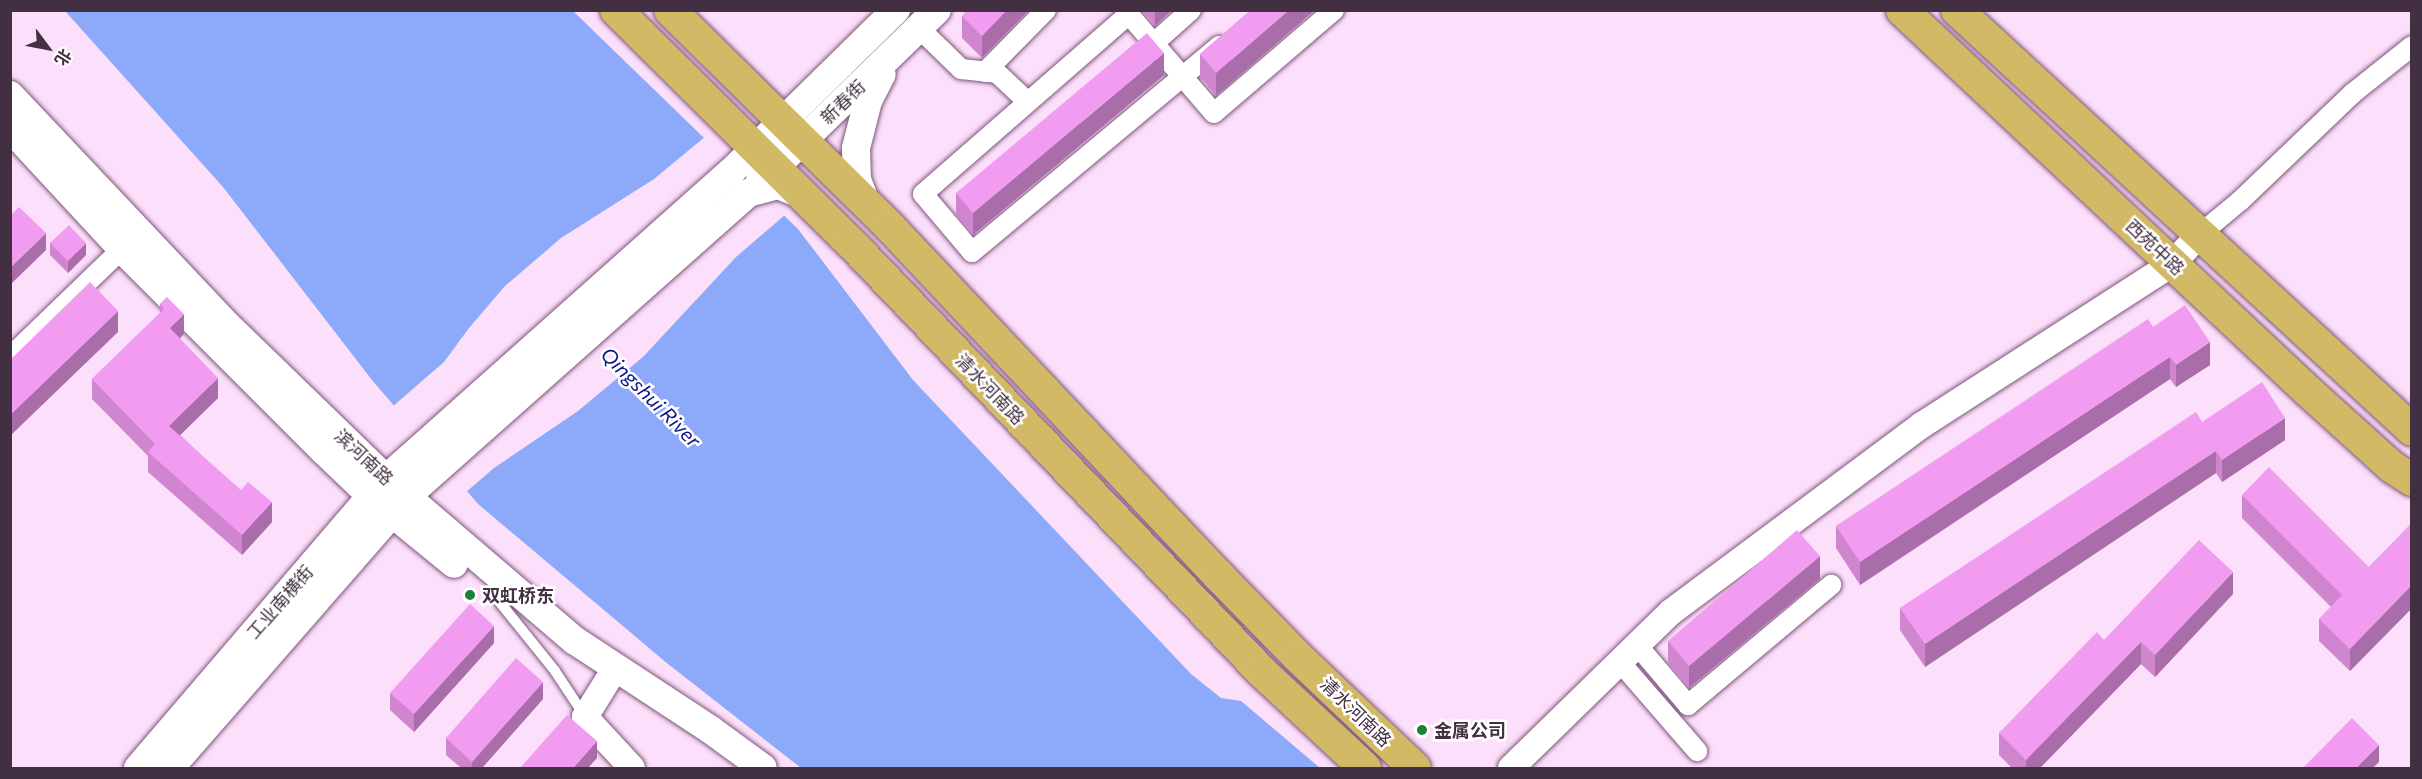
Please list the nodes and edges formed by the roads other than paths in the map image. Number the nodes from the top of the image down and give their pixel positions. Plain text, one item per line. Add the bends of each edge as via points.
1 (616, 10) edge
2 (670, 10) edge
3 (896, 10) edge
4 (1046, 10) edge
5 (1191, 10) edge
6 (1334, 10) edge
7 (1902, 10) edge
8 (1957, 10) edge
9 (1126, 13) edge
10 (928, 19) edge
11 (1234, 33) edge
12 (1153, 44) junction
13 (2412, 46) edge
14 (893, 53) junction
15 (985, 72) junction
16 (1182, 77) junction
17 (740, 80) junction
18 (818, 86) junction
19 (10, 95) edge
20 (1028, 102) junction
21 (730, 123) junction
22 (10, 128) edge
23 (793, 131) junction
24 (765, 158) junction
25 (739, 183) junction
26 (803, 195) junction
27 (866, 203) junction
28 (2199, 235) junction
29 (131, 240) junction
30 (2172, 264) junction
31 (10, 357) edge
32 (2409, 422) edge
33 (436, 453) joint
34 (2412, 480) edge
35 (389, 496) junction
36 (1831, 585) dead end
37 (498, 600) junction
38 (1629, 653) junction
39 (612, 673) junction
40 (585, 717) junction
41 (1697, 751) dead end
42 (138, 768) edge
43 (170, 768) edge
44 (632, 768) edge
45 (742, 768) edge
46 (763, 768) edge
47 (1365, 768) edge
48 (1415, 768) edge
49 (1511, 768) edge

1 - 21 main road, 清水河南路
2 - 17 main road, 清水河南路
3 - 18 main road, 新春街
4 - 15 street
5 - 12 street
6 - 16 street via 1214,113
7 - 30 main road, 西苑中路
8 - 28 main road
9 - 12 street
9 - 20 street
10 - 14 main road, 新春街
10 - 15 street via 961,69
11 - 16 street
12 - 16 street
13 - 28 street via 2352,93
14 - 23 main road, 新春街
14 - 27 main road via 868,101 857,140 857,179
15 - 20 street via 997,74
16 - 20 street via 972,252 922,194
17 - 18 main road via 777,94 794,95
17 - 23 main road, 清水河南路
18 - 23 main road, 新春街
19 - 29 main road, 滨河南路
21 - 24 main road, 清水河南路
21 - 25 main road via 736,139
22 - 29 main road, 滨河南路
23 - 24 main road, 新春街
23 - 27 main road, 清水河南路
24 - 25 main road, 新春街
24 - 26 main road, 清水河南路
25 - 26 main road via 778,185
25 - 33 main road, 新春街
26 - 47 main road, 清水河南路 via 1238,647
27 - 48 main road, 清水河南路 via 1219,576
28 - 30 street
28 - 32 main road
29 - 31 street
29 - 35 main road, 滨河南路
30 - 34 main road, 西苑中路 via 2392,467
30 - 38 street via 1922,425 1671,612
33 - 35 main road, 工业南横街
35 - 37 main road, 滨河南路
35 - 39 main road, 滨河南路 via 458,544
35 - 42 main road, 工业南横街
35 - 43 main road, 工业南横街
36 - 38 street via 1688,705
37 - 39 main road, 滨河南路 via 571,657
37 - 40 lane via 555,671
38 - 41 street
38 - 49 street
39 - 40 street
39 - 45 main road, 滨河南路
39 - 46 main road, 滨河南路 via 711,730
40 - 44 street

